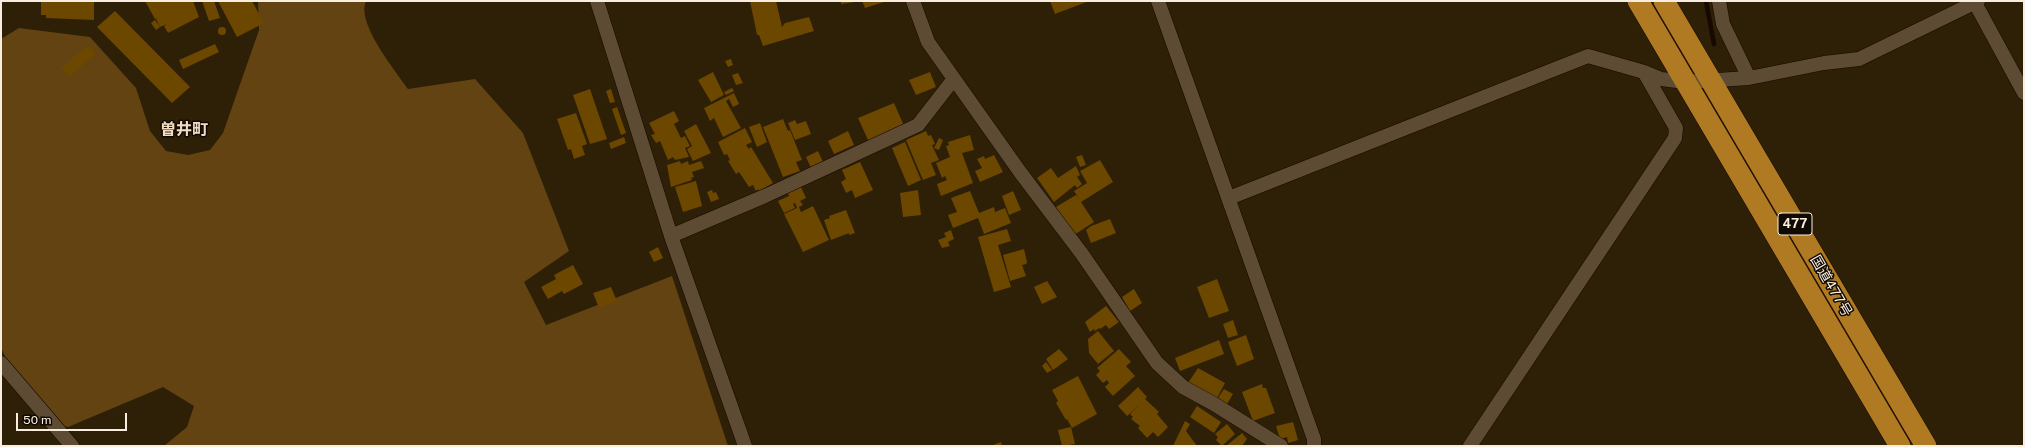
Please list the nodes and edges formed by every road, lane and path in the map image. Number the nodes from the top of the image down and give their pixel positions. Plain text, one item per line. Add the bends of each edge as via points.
1 (597, 1) edge
2 (913, 1) edge
3 (1158, 1) edge
4 (1638, 1) edge
5 (1664, 1) edge
6 (1719, 1) edge
7 (1976, 2) edge
8 (1644, 72) junction
9 (1749, 78) junction
10 (953, 80) junction
11 (1711, 81) junction
12 (1685, 82) junction
13 (2024, 94) edge
14 (1229, 198) junction
15 (671, 236) junction
16 (1, 363) edge
17 (72, 446) edge
18 (745, 446) edge
19 (1281, 446) edge
20 (1314, 446) edge
21 (1470, 446) edge
22 (1900, 446) edge
23 (1926, 446) edge

1 - 15 street
2 - 10 street via 928,42
3 - 14 street
4 - 12 highway, 国道477号 / 477
5 - 11 highway, 国道477号 / 477
6 - 9 street via 1723,24
7 - 9 street via 1859,59 1824,63
7 - 13 street
8 - 12 street via 1661,79
8 - 14 street via 1588,56
8 - 21 street via 1676,128 1675,138
9 - 11 street
10 - 15 street via 918,125 765,196
10 - 19 street via 1082,254 1157,363 1183,387
11 - 12 street
11 - 23 highway, 国道477号 / 477
12 - 22 highway, 国道477号 / 477
14 - 20 street via 1314,439
15 - 18 street
16 - 17 street

